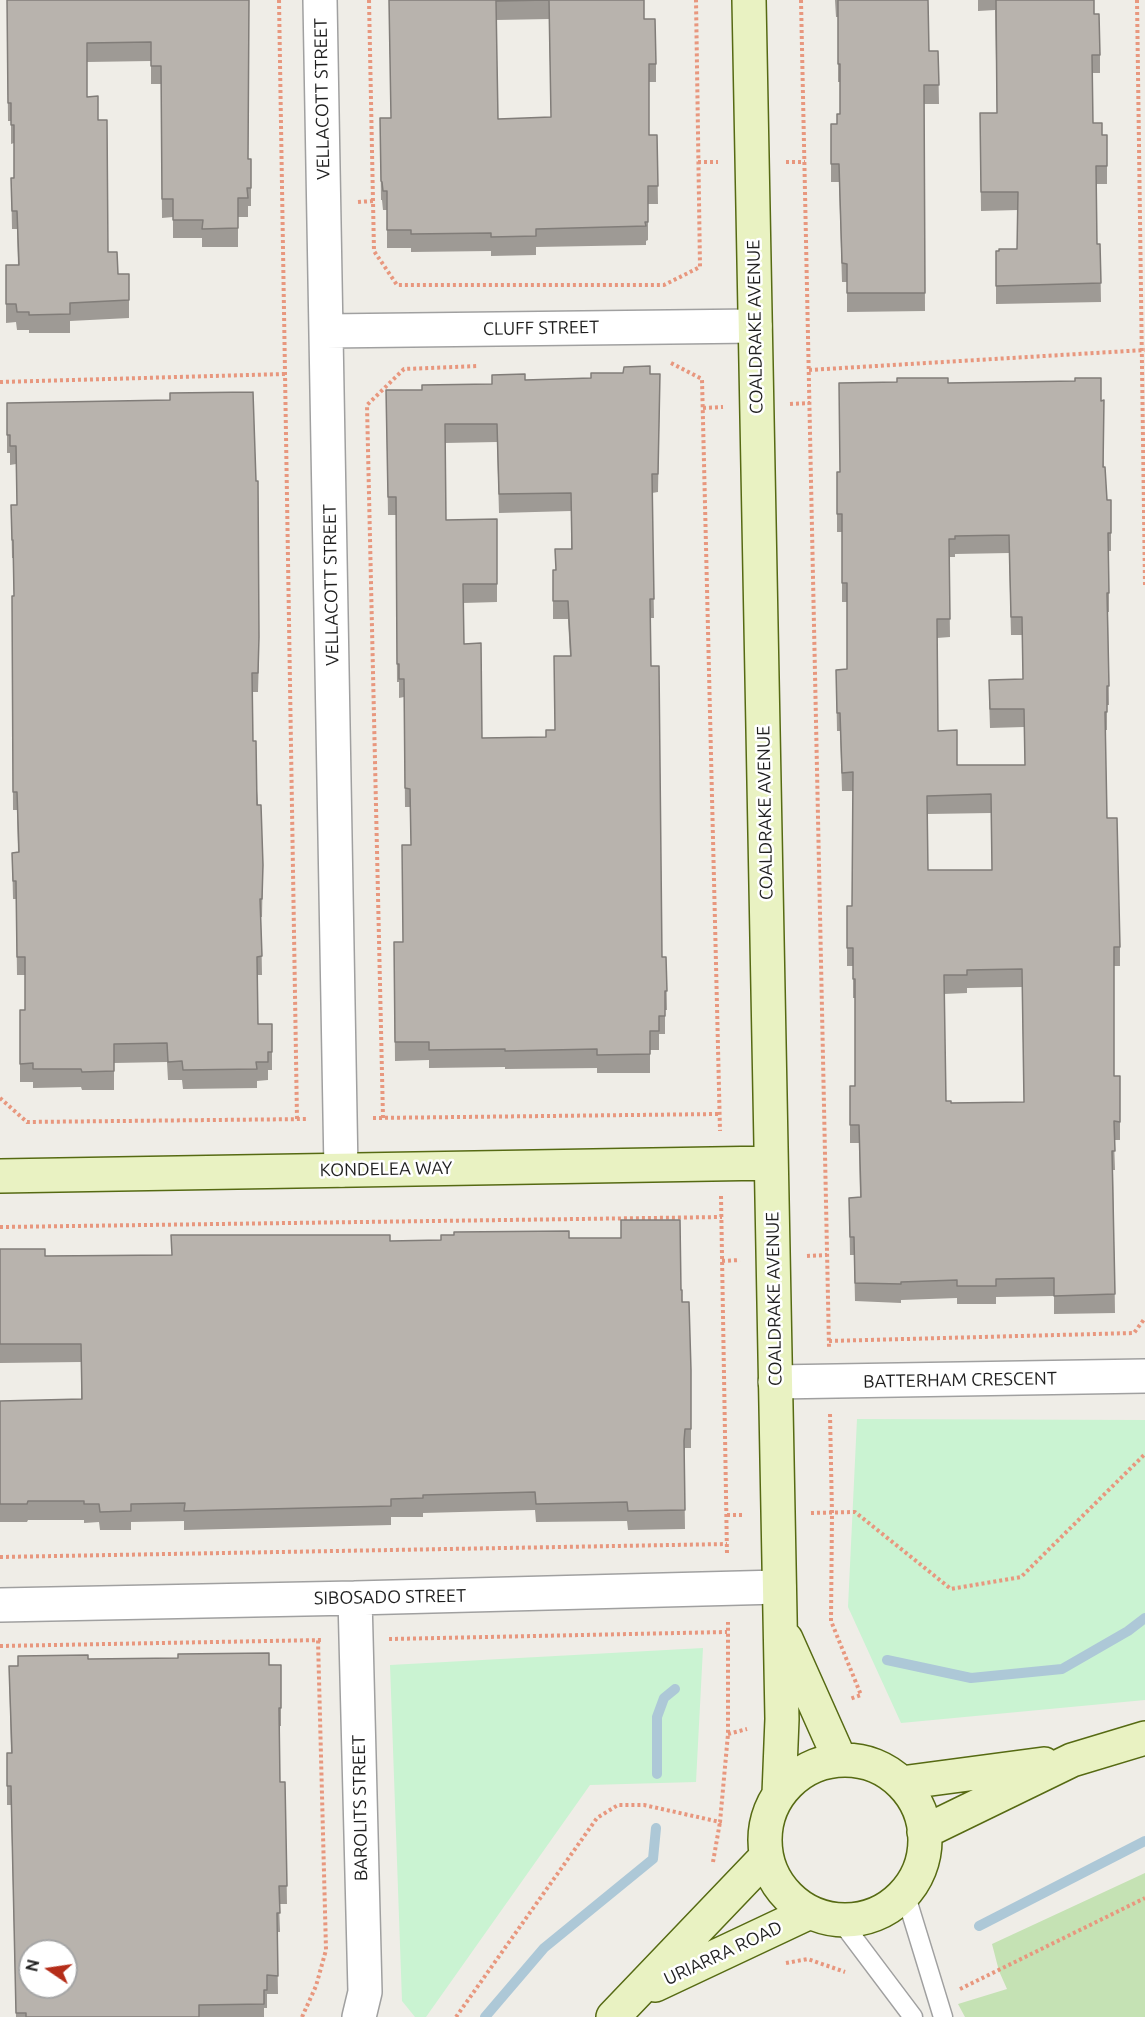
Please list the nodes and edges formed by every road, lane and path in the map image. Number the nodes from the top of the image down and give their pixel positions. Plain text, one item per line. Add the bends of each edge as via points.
1 (279, 0) edge
2 (321, 0) edge
3 (369, 0) edge
4 (696, 0) edge
5 (749, 0) edge
6 (801, 0) edge
7 (1137, 0) edge
8 (755, 326) junction
9 (326, 331) junction
10 (1143, 350) edge
11 (663, 359) dead end
12 (486, 366) dead end
13 (809, 370) junction
14 (285, 374) junction
15 (0, 382) edge
16 (1145, 585) edge
17 (0, 1098) edge
18 (382, 1118) dead end
19 (297, 1119) dead end
20 (27, 1122) dead end
21 (771, 1163) junction
22 (721, 1164) junction
23 (341, 1170) junction
24 (0, 1176) edge
25 (722, 1217) junction
26 (0, 1227) edge
27 (1145, 1318) edge
28 (829, 1341) junction
29 (1145, 1376) edge
30 (829, 1381) junction
31 (775, 1382) junction
32 (1145, 1454) edge
33 (855, 1512) dead end
34 (727, 1544) junction
35 (0, 1557) edge
36 (779, 1587) junction
37 (728, 1588) junction
38 (355, 1598) junction
39 (0, 1605) edge
40 (780, 1627) junction
41 (318, 1640) dead end
42 (861, 1695) dead end
43 (1145, 1738) edge
44 (840, 1760) junction
45 (1072, 1760) junction
46 (901, 1783) junction
47 (779, 1794) junction
48 (720, 1822) junction
49 (924, 1832) junction
50 (766, 1857) junction
51 (711, 1872) dead end
52 (905, 1893) junction
53 (1145, 1898) edge
54 (825, 1916) junction
55 (779, 1965) dead end
56 (850, 1980) dead end
57 (969, 1986) dead end
58 (637, 1993) junction
59 (302, 2017) edge
60 (359, 2017) edge
61 (456, 2017) edge
62 (613, 2017) edge
63 (913, 2017) edge
64 (943, 2017) edge

1 - 14 path
2 - 9 street, VELLACOTT STREET
3 - 4 path via 374,250 398,285 664,285 700,267
5 - 8 street, COALDRAKE AVENUE
6 - 13 path
7 - 10 path
8 - 9 street, CLUFF STREET
8 - 21 street, COALDRAKE AVENUE
9 - 23 street, VELLACOTT STREET
10 - 13 path
10 - 16 path
11 - 22 path via 702,379
12 - 18 path via 404,369 367,405
13 - 28 path
14 - 15 path
14 - 19 path
17 - 20 path
21 - 22 street, KONDELEA WAY
21 - 31 street, COALDRAKE AVENUE
22 - 23 street, KONDELEA WAY
22 - 25 path
23 - 24 street, KONDELEA WAY
25 - 26 path
25 - 34 path
27 - 28 path via 1134,1333
28 - 30 path
29 - 30 street, BATTERHAM CRESCENT
30 - 31 street, BATTERHAM CRESCENT
30 - 42 path via 831,1621
31 - 36 street, COALDRAKE AVENUE
32 - 33 path via 1021,1577 951,1589
34 - 35 path
34 - 37 path
36 - 37 street, SIBOSADO STREET
36 - 40 street, COALDRAKE AVENUE
37 - 38 street, SIBOSADO STREET
37 - 48 path via 728,1734
38 - 39 street, SIBOSADO STREET
38 - 60 street, BAROLITS STREET via 365,1992
40 - 44 street, COALDRAKE AVENUE
40 - 47 street, COALDRAKE AVENUE
41 - 59 path via 326,1950
43 - 45 street
44 - 46 street via 862,1762
44 - 47 street via 816,1765 795,1777
45 - 46 street
45 - 49 street
46 - 49 street via 917,1805
47 - 50 street via 769,1814
48 - 51 path
48 - 61 path via 644,1805 618,1805 597,1818
49 - 52 street via 924,1854
50 - 54 street via 775,1880 790,1899
50 - 58 street, URIARRA ROAD
52 - 54 street via 886,1909 864,1918
52 - 64 lane
53 - 57 path
54 - 58 street, URIARRA ROAD
54 - 63 lane
55 - 56 path via 808,1959 844,1971
58 - 62 street, URIARRA ROAD

